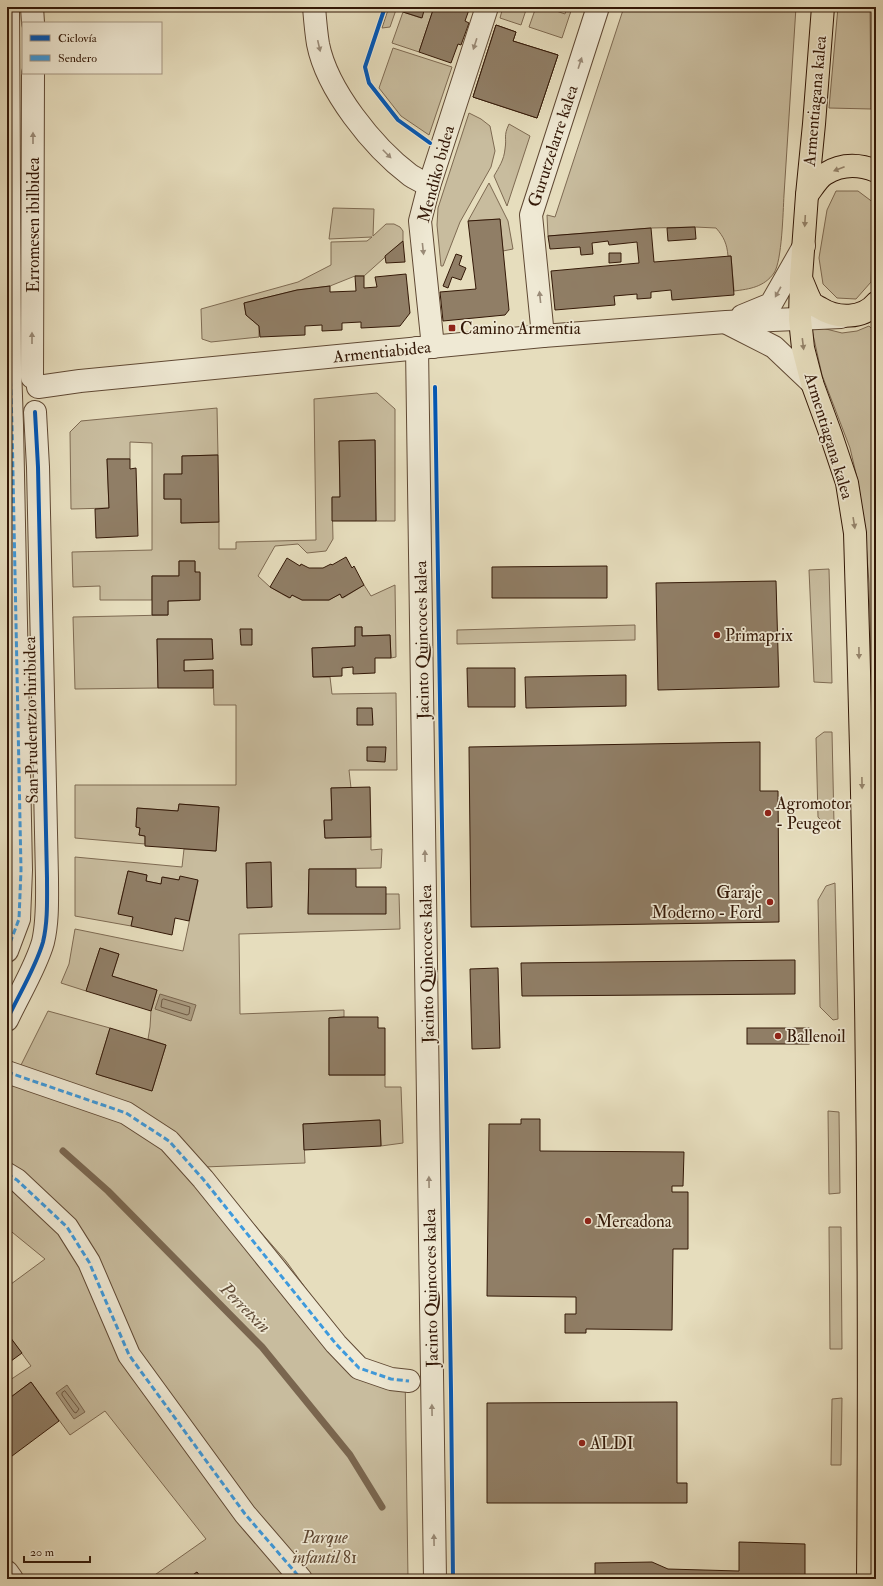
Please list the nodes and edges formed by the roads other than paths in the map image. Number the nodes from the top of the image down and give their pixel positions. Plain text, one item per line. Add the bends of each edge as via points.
1 (8, 7) edge
2 (32, 7) edge
3 (314, 7) edge
4 (487, 7) edge
5 (598, 7) edge
6 (823, 7) edge
7 (33, 22) edge
8 (33, 74) edge
9 (876, 171) edge
10 (429, 186) junction
11 (807, 195) junction
12 (804, 246) junction
13 (801, 278) junction
14 (876, 302) edge
15 (841, 317) junction
16 (800, 319) junction
17 (726, 322) junction
18 (544, 336) junction
19 (425, 348) junction
20 (8, 367) edge
21 (35, 382) junction
22 (812, 383) junction
23 (35, 412) junction
24 (10, 424) edge
25 (7, 951) edge
26 (7, 1020) edge
27 (7, 1072) edge
28 (7, 1174) edge
29 (409, 1381) dead end
30 (7, 1572) edge
31 (12, 1579) edge
32 (301, 1579) edge
33 (435, 1579) edge
34 (868, 1579) edge

1 - 20 street, Erromesen ibilbidea
2 - 7 street
3 -> 10 street via 322,59 344,104 370,137 410,175
4 -> 10 street, Mendiko bidea
18 -> 5 street, Gurutzelarre kalea via 531,215
6 - 11 main road, Armentiagana kalea
21 -> 8 street, Erromesen ibilbidea
9 -> 11 main road, Armentiagana kalea via 847,165 824,174
10 -> 19 street, Mendiko bidea via 420,221
11 -> 12 main road, Armentiagana kalea
12 - 13 main road, Armentiagana kalea
12 -> 17 street, Armentiabidea via 771,304
13 - 15 main road via 813,304 825,312
13 - 16 main road, Armentiagana kalea
14 - 15 main road via 872,308
15 - 16 street, Armentiabidea
16 - 17 street, Armentiabidea
16 -> 22 main road, Armentiagana kalea via 803,348
17 - 18 street, Armentiabidea
17 - 22 street via 774,347
18 - 19 street, Armentiabidea
19 - 21 street, Armentiabidea via 80,381
33 -> 19 street, Jacinto Quincoces kalea
20 - 21 street via 22,369
20 - 24 street, San Prudentzio hiribidea
21 - 23 street, Erromesen ibilbidea via 40,400
22 -> 34 main road, Armentiagana kalea via 847,483 855,533 868,1099
23 - 24 street via 25,421
23 - 26 street, San Prudentzio hiribidea via 48,878 46,922 40,948
24 - 25 street, San Prudentzio hiribidea via 21,870 19,919
27 - 29 street via 126,1113 169,1141 203,1179 336,1344 359,1368 391,1379
28 - 32 street via 17,1180 67,1227 89,1262 129,1354 245,1514
30 - 31 street

